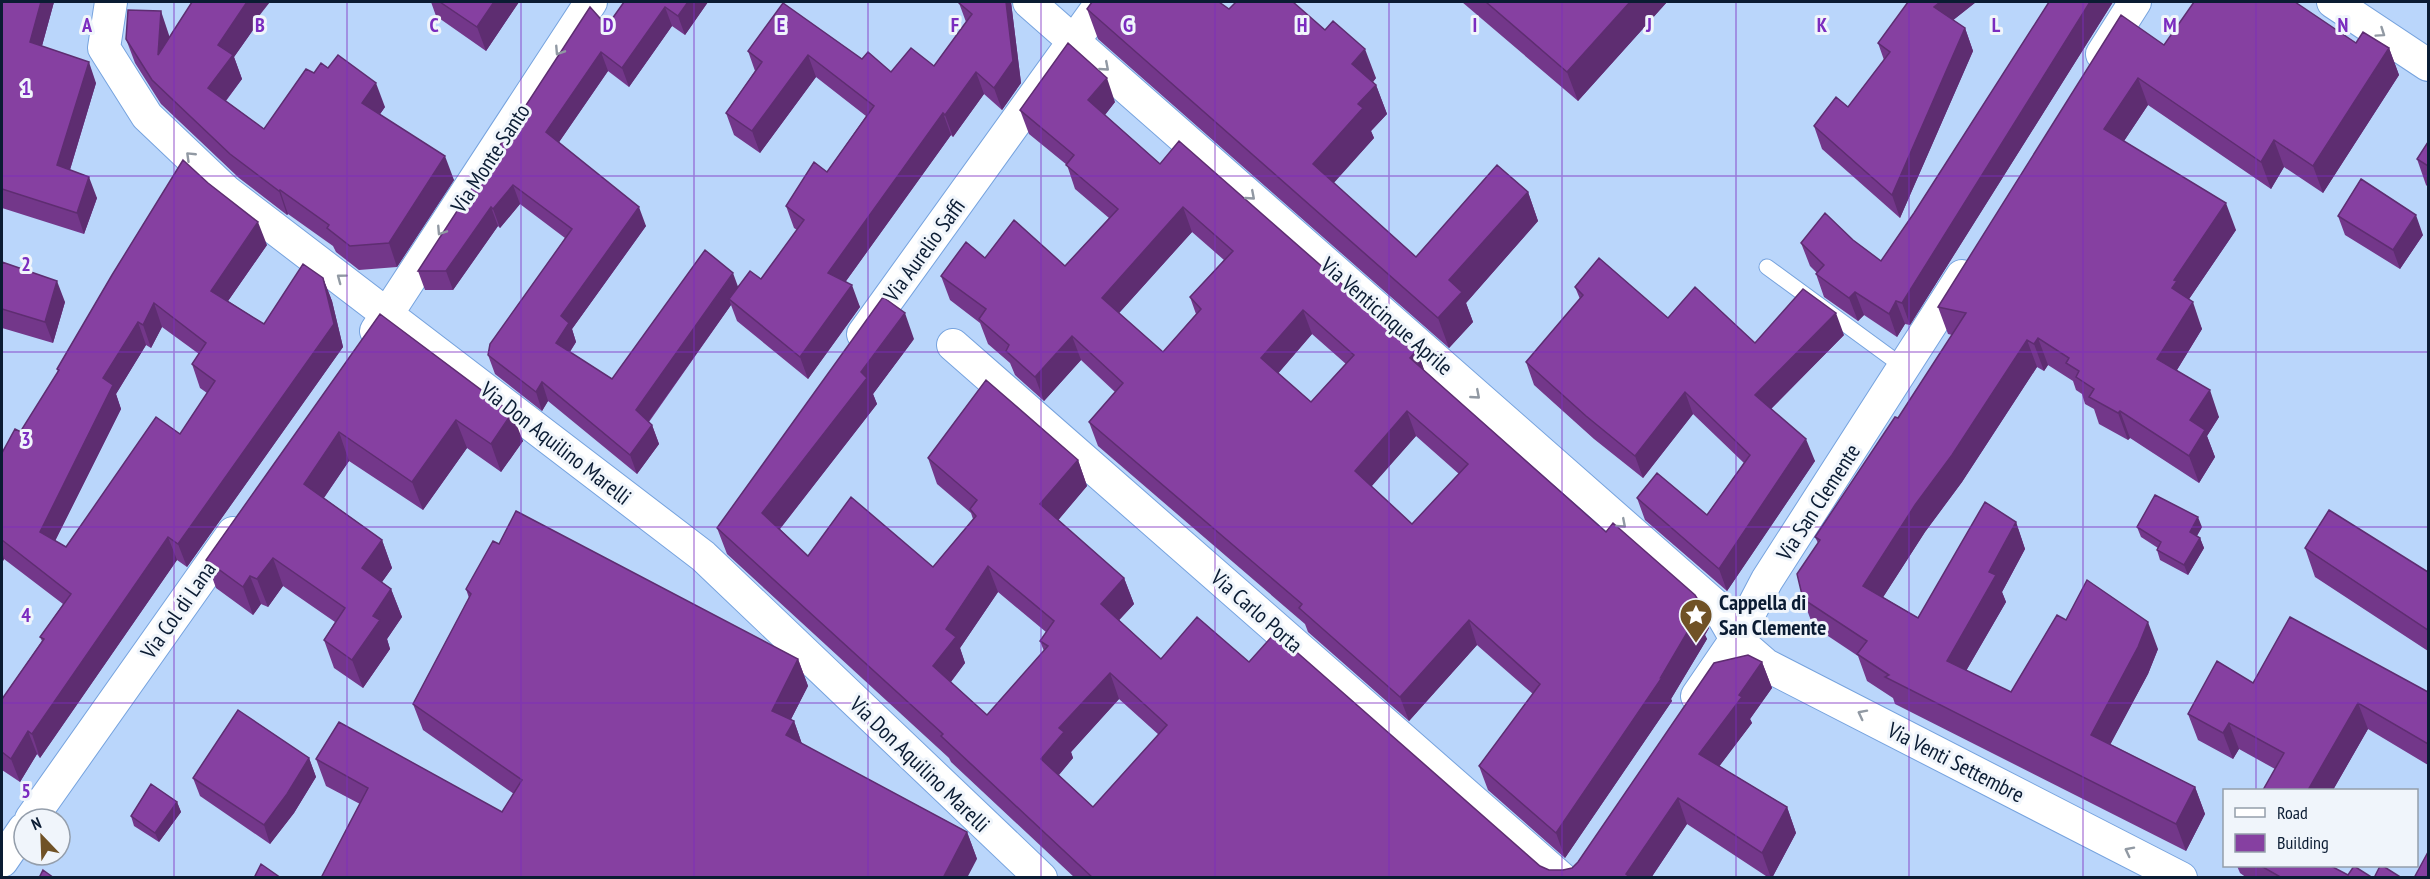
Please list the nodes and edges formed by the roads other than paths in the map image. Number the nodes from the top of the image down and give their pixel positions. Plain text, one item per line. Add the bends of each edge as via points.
1 (111, 2) edge
2 (591, 2) edge
3 (1029, 2) edge
4 (1102, 2) edge
5 (2135, 2) edge
6 (2333, 2) edge
7 (1075, 40) junction
8 (2428, 65) edge
9 (2084, 83) edge
10 (1975, 255) edge
11 (1767, 267) dead end
12 (388, 314) junction
13 (953, 345) dead end
14 (360, 352) edge
15 (848, 355) edge
16 (1905, 368) junction
17 (251, 508) edge
18 (1736, 639) junction
19 (1684, 716) edge
20 (39, 807) edge
21 (12, 846) edge
22 (2, 861) edge
23 (1041, 878) edge
24 (1561, 878) edge
25 (2181, 878) edge

12 -> 1 street, Via Don Aquilino Marelli via 227,192 147,116 104,48
2 -> 12 street, Via Monte Santo
3 - 7 street, Via Venticinque Aprile
4 - 7 street, Via Aurelio Saffi
5 - 9 street
6 -> 8 street
7 - 15 street, Via Aurelio Saffi
7 -> 18 street, Via Venticinque Aprile via 1718,608
10 - 16 street, Via San Clemente
11 - 16 lane
12 - 14 street
12 - 23 street, Via Don Aquilino Marelli via 710,547
13 - 24 street, Via Carlo Porta
16 - 18 street, Via San Clemente via 1767,580
17 - 20 street, Via Col di Lana
18 - 19 street, Via San Clemente
25 -> 18 street, Via Venti Settembre via 1766,665
21 - 22 street

